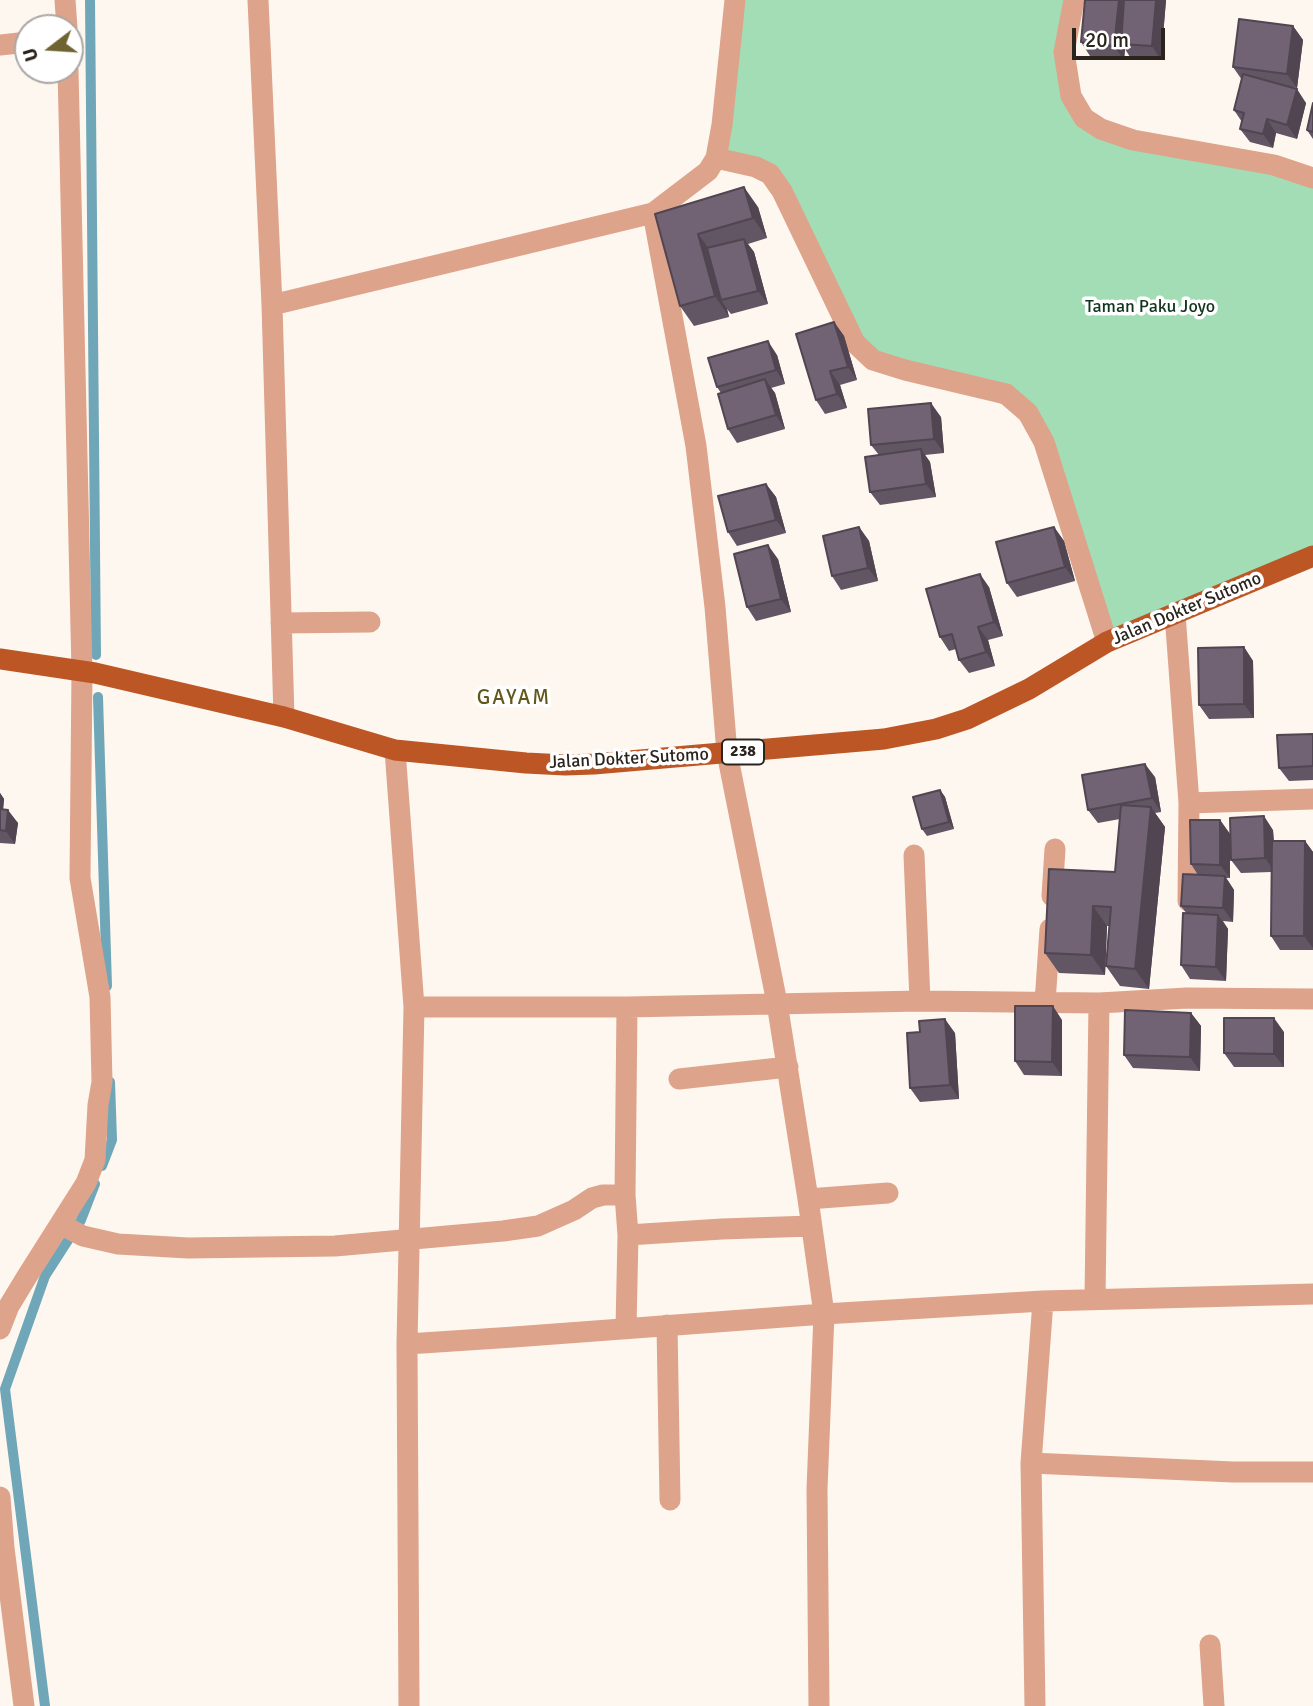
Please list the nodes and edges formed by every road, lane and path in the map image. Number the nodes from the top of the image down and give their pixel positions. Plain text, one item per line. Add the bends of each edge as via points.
1 (258, 0) edge
2 (735, 0) edge
3 (1074, 0) edge
4 (68, 84) edge
5 (716, 158) junction
6 (1313, 178) edge
7 (653, 213) junction
8 (272, 305) junction
9 (1313, 555) edge
10 (1175, 614) junction
11 (370, 622) dead end
12 (281, 624) junction
13 (1107, 642) junction
14 (0, 659) edge
15 (82, 671) junction
16 (284, 718) junction
17 (395, 750) junction
18 (727, 753) junction
19 (1313, 799) edge
20 (1189, 803) junction
21 (1055, 849) dead end
22 (914, 855) dead end
23 (1188, 915) edge
24 (1313, 999) edge
25 (920, 1001) junction
26 (777, 1003) junction
27 (1045, 1003) junction
28 (1099, 1003) junction
29 (414, 1007) junction
30 (627, 1007) junction
31 (788, 1067) junction
32 (679, 1079) dead end
33 (888, 1193) dead end
34 (625, 1195) junction
35 (808, 1199) junction
36 (811, 1226) junction
37 (70, 1230) junction
38 (628, 1235) junction
39 (409, 1240) junction
40 (1313, 1293) edge
41 (1095, 1299) junction
42 (1043, 1301) junction
43 (824, 1314) junction
44 (667, 1325) junction
45 (626, 1328) junction
46 (0, 1329) edge
47 (407, 1344) junction
48 (1031, 1464) junction
49 (1313, 1472) edge
50 (0, 1497) edge
51 (670, 1500) dead end
52 (2, 1548) edge
53 (1210, 1646) dead end
54 (23, 1706) edge
55 (409, 1706) edge
56 (819, 1706) edge
57 (1035, 1706) edge
58 (1214, 1706) edge

1 - 8 street
2 - 5 street
3 - 6 street via 1064,52 1071,96 1084,118 1133,140 1274,165
4 - 15 street
5 - 7 street via 708,171
5 - 13 street via 770,174 855,343 873,360 1006,394 1028,413 1044,442
7 - 8 street
7 - 18 street via 696,446
8 - 12 street
9 - 10 main road, Jalan Dokter Sutomo / 238
10 - 13 main road, Jalan Dokter Sutomo / 238
10 - 20 street
11 - 12 street
12 - 16 street
13 - 18 main road, Jalan Dokter Sutomo / 238 via 1029,689 936,729 884,739
14 - 15 main road, Jalan Dokter Sutomo / 238
15 - 16 main road, Jalan Dokter Sutomo / 238
15 - 37 street via 80,878 100,997 102,1082 95,1160
16 - 17 main road, Jalan Dokter Sutomo / 238
17 - 18 main road, Jalan Dokter Sutomo / 238 via 565,765
17 - 29 street
18 - 26 street
19 - 20 street
20 - 23 street
21 - 27 street
22 - 25 street
24 - 28 street via 1187,991
25 - 26 street
25 - 27 street
26 - 30 street
26 - 31 street
27 - 28 street
28 - 41 street
29 - 30 street
29 - 39 street
30 - 34 street
31 - 32 street
31 - 35 street
33 - 35 street
34 - 38 street
34 - 39 street via 592,1198 538,1226
35 - 36 street
36 - 38 street
36 - 43 street
37 - 39 street via 118,1244 188,1248
37 - 46 street via 9,1306
38 - 45 street
39 - 47 street
40 - 41 street
41 - 42 street
42 - 43 street
42 - 48 street
43 - 44 street
43 - 56 street via 817,1489
44 - 45 street
44 - 51 street
45 - 47 street
47 - 55 street
48 - 49 street
48 - 57 street
50 - 52 street
52 - 54 street
53 - 58 street

